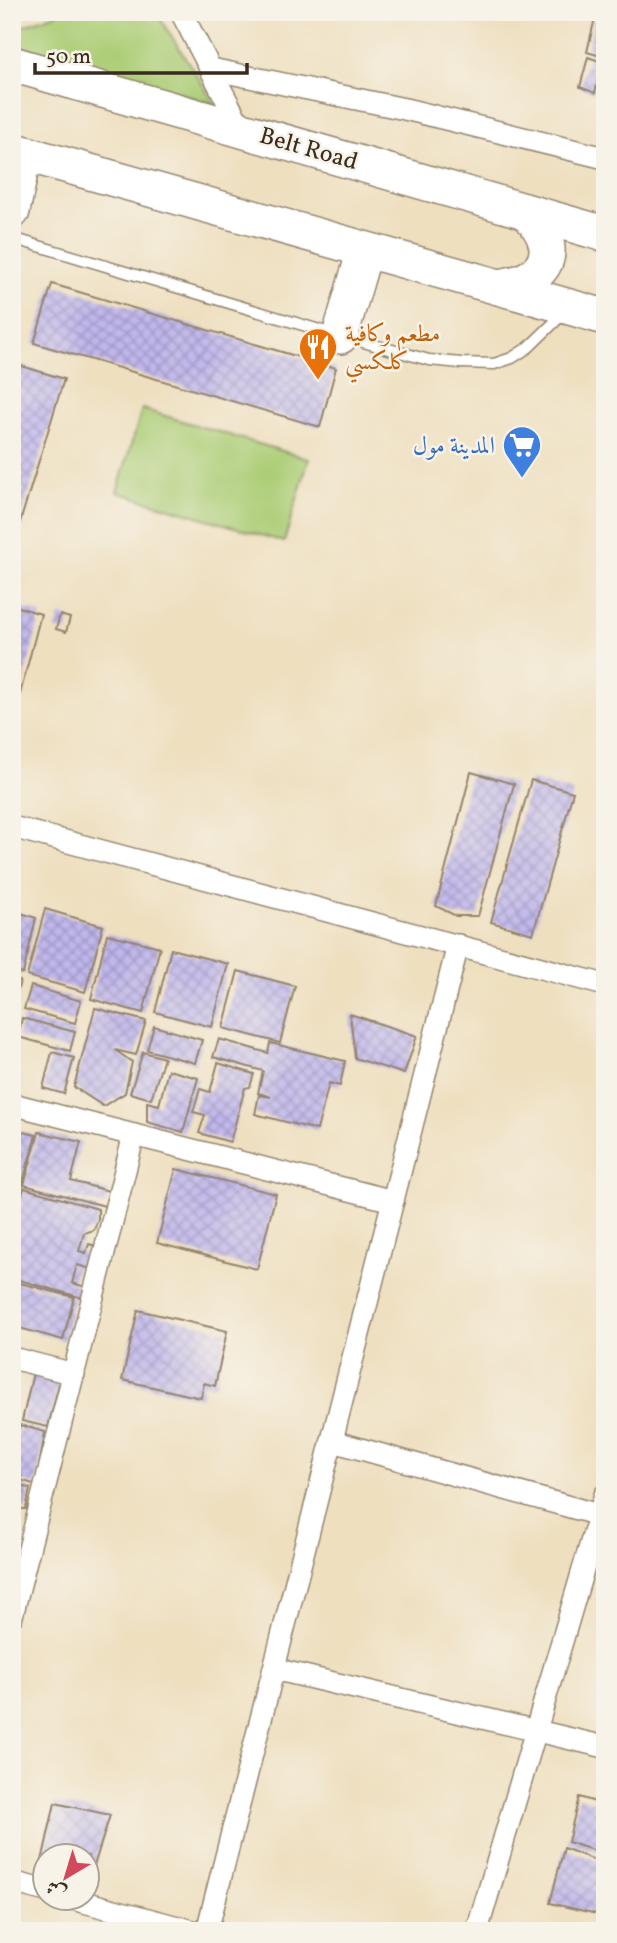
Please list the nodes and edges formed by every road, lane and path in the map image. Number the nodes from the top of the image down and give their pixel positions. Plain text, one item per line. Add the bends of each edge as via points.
1 (181, 12) edge
2 (12, 64) edge
3 (211, 69) junction
4 (241, 128) junction
5 (18, 152) edge
6 (605, 158) edge
7 (12, 211) edge
8 (527, 212) junction
9 (605, 234) edge
10 (12, 238) edge
11 (365, 250) junction
12 (499, 287) junction
13 (570, 307) junction
14 (605, 317) edge
15 (340, 336) junction
16 (12, 827) edge
17 (458, 946) junction
18 (605, 985) edge
19 (12, 1104) edge
20 (134, 1135) junction
21 (393, 1201) junction
22 (12, 1358) edge
23 (74, 1374) junction
24 (332, 1441) junction
25 (602, 1505) edge
26 (12, 1616) edge
27 (274, 1669) junction
28 (536, 1730) junction
29 (605, 1747) edge
30 (12, 1882) edge
31 (32, 1887) edge
32 (102, 1907) edge
33 (193, 1931) edge
34 (207, 1931) edge
35 (477, 1931) edge

1 - 3 street
2 - 4 main road, Belt Road
3 - 4 street
3 - 6 street via 405,109
4 - 8 main road, Belt Road
5 - 7 main road
5 - 11 main road
8 - 9 main road, Belt Road
8 - 12 main road via 548,243 544,265 523,282
10 - 15 lane
11 - 12 main road
11 - 15 main road
12 - 13 main road
13 - 14 main road
13 - 15 lane via 529,347 494,363 429,359
16 - 17 street
17 - 18 street
17 - 21 street
19 - 20 street
20 - 21 street
20 - 23 street
21 - 24 street
22 - 23 street
23 - 26 street
24 - 25 street
24 - 27 street
25 - 28 street
27 - 28 street
27 - 34 street
28 - 29 street
28 - 35 street
30 - 31 street
32 - 33 street

